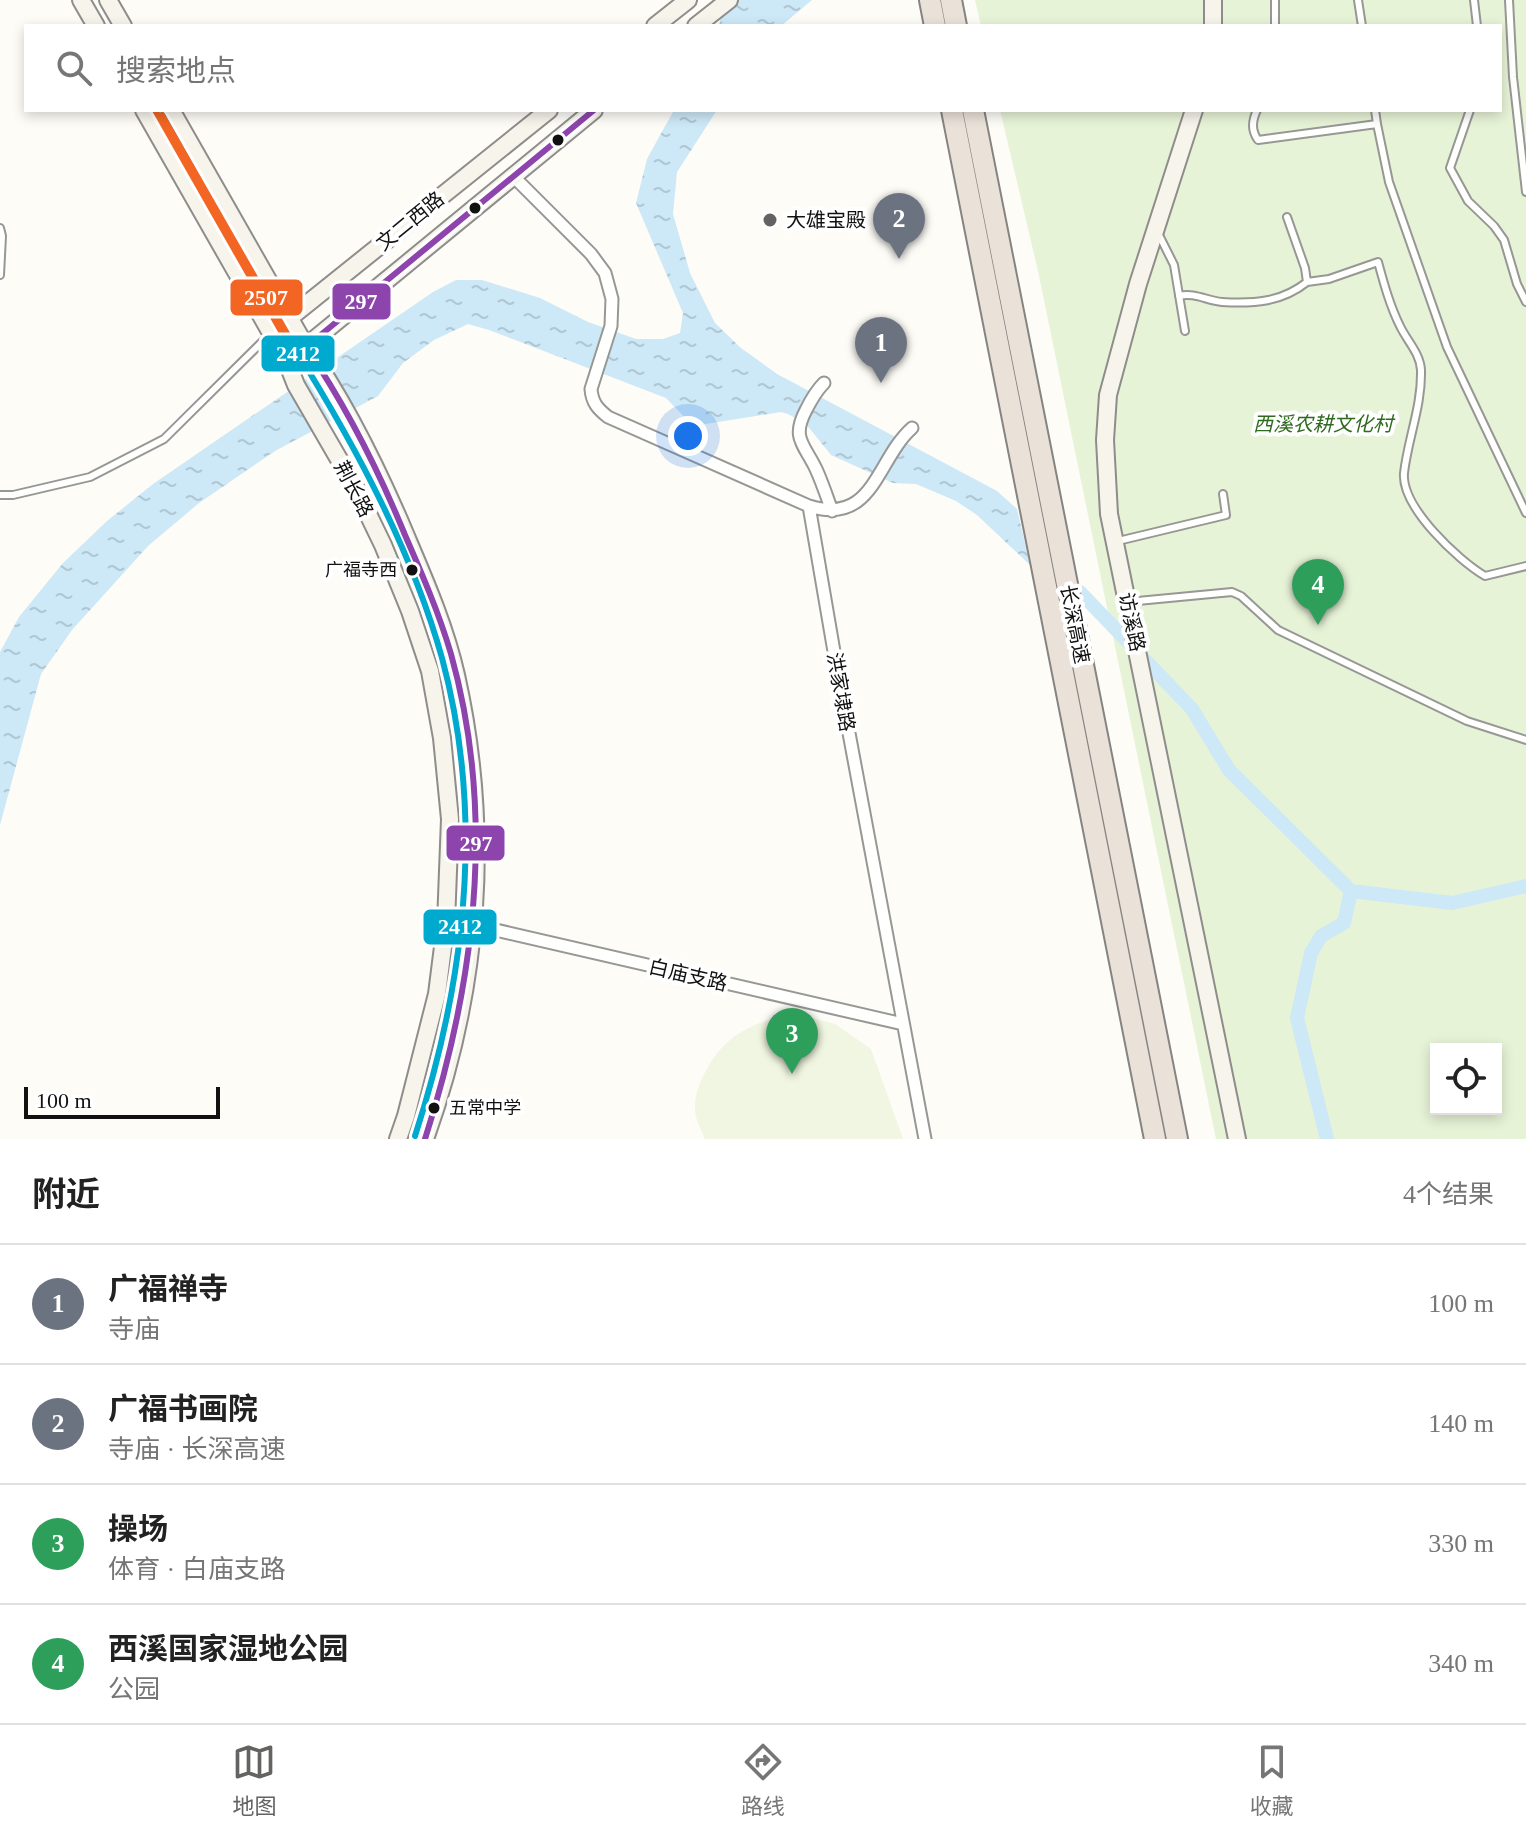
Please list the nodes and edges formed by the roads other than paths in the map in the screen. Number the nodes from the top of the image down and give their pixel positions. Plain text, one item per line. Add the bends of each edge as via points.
1 (81, 0) edge
2 (108, 0) edge
3 (688, 0) edge
4 (729, 0) edge
5 (930, 0) edge
6 (951, 0) edge
7 (1213, 0) edge
8 (1275, 0) edge
9 (1358, 0) edge
10 (1474, 0) edge
11 (1509, 0) edge
12 (95, 24) edge
13 (122, 24) edge
14 (658, 24) edge
15 (698, 24) edge
16 (935, 24) edge
17 (956, 24) edge
18 (1213, 24) edge
19 (1275, 24) edge
20 (1362, 24) edge
21 (1477, 24) edge
22 (145, 112) edge
23 (172, 112) edge
24 (547, 112) edge
25 (592, 112) edge
26 (952, 112) edge
27 (973, 112) edge
28 (1193, 112) edge
29 (1256, 112) edge
30 (1375, 112) edge
31 (1469, 112) edge
32 (1377, 124) junction
33 (513, 176) junction
34 (1526, 192) edge
35 (1287, 217) dead end
36 (0, 228) edge
37 (1156, 230) junction
38 (0, 275) edge
39 (1307, 282) junction
40 (1179, 296) junction
41 (1526, 302) edge
42 (290, 318) junction
43 (1185, 331) dead end
44 (271, 333) junction
45 (306, 347) junction
46 (287, 362) junction
47 (820, 387) dead end
48 (912, 428) dead end
49 (1223, 494) dead end
50 (0, 495) edge
51 (809, 506) junction
52 (832, 511) junction
53 (1526, 513) edge
54 (1115, 542) junction
55 (1526, 566) edge
56 (1127, 602) junction
57 (1526, 740) edge
58 (474, 925) junction
59 (903, 1024) junction
60 (398, 1139) edge
61 (425, 1139) edge
62 (925, 1139) edge
63 (1155, 1139) edge
64 (1177, 1139) edge
65 (1237, 1139) edge

1 - 12 main road
2 - 13 main road
3 - 14 main road
4 - 15 main road
5 - 16 highway
6 - 17 highway
7 - 18 main road
8 - 19 lane
9 - 20 lane
10 - 21 lane
11 - 34 lane
22 - 44 main road, 荆长路
23 - 42 main road, 荆长路
24 - 42 main road, 文二西路
25 - 33 main road, 文二西路
26 - 63 highway, 长深高速
27 - 64 highway, 长深高速
28 - 37 main road, 访溪路
29 - 32 lane via 1253,133 1258,140
30 - 32 lane
31 - 41 lane via 1450,168 1468,201 1504,240
32 - 53 lane via 1389,182 1447,347
33 - 45 main road, 文二西路
33 - 51 street via 605,273 612,299 611,326 594,379 592,398 598,409
35 - 39 lane
36 - 38 lane
37 - 40 lane via 1174,265
37 - 54 main road, 访溪路 via 1108,395 1107,484
39 - 40 lane via 1274,300 1221,302
39 - 55 lane via 1378,262 1421,369 1404,476 1407,491 1433,533 1471,568 1485,576
40 - 43 lane
42 - 44 main road, 文二西路
42 - 45 main road, 荆长路
44 - 46 main road, 荆长路
44 - 50 lane via 164,439 90,477
45 - 46 main road, 文二西路
45 - 58 main road, 荆长路 via 381,477 437,612 456,675 476,821
46 - 60 main road, 荆长路 via 383,545 430,671 442,738 450,819 446,923 437,994
47 - 52 street via 798,431
48 - 52 street via 873,486 847,508
49 - 54 lane via 1226,515
51 - 52 street
51 - 59 street, 洪家埭路
54 - 56 main road, 访溪路
56 - 57 lane via 1232,592 1278,630 1467,721
56 - 65 main road, 访溪路
58 - 59 street, 白庙支路
58 - 61 main road, 荆长路 via 454,1050
59 - 62 street, 洪家埭路

